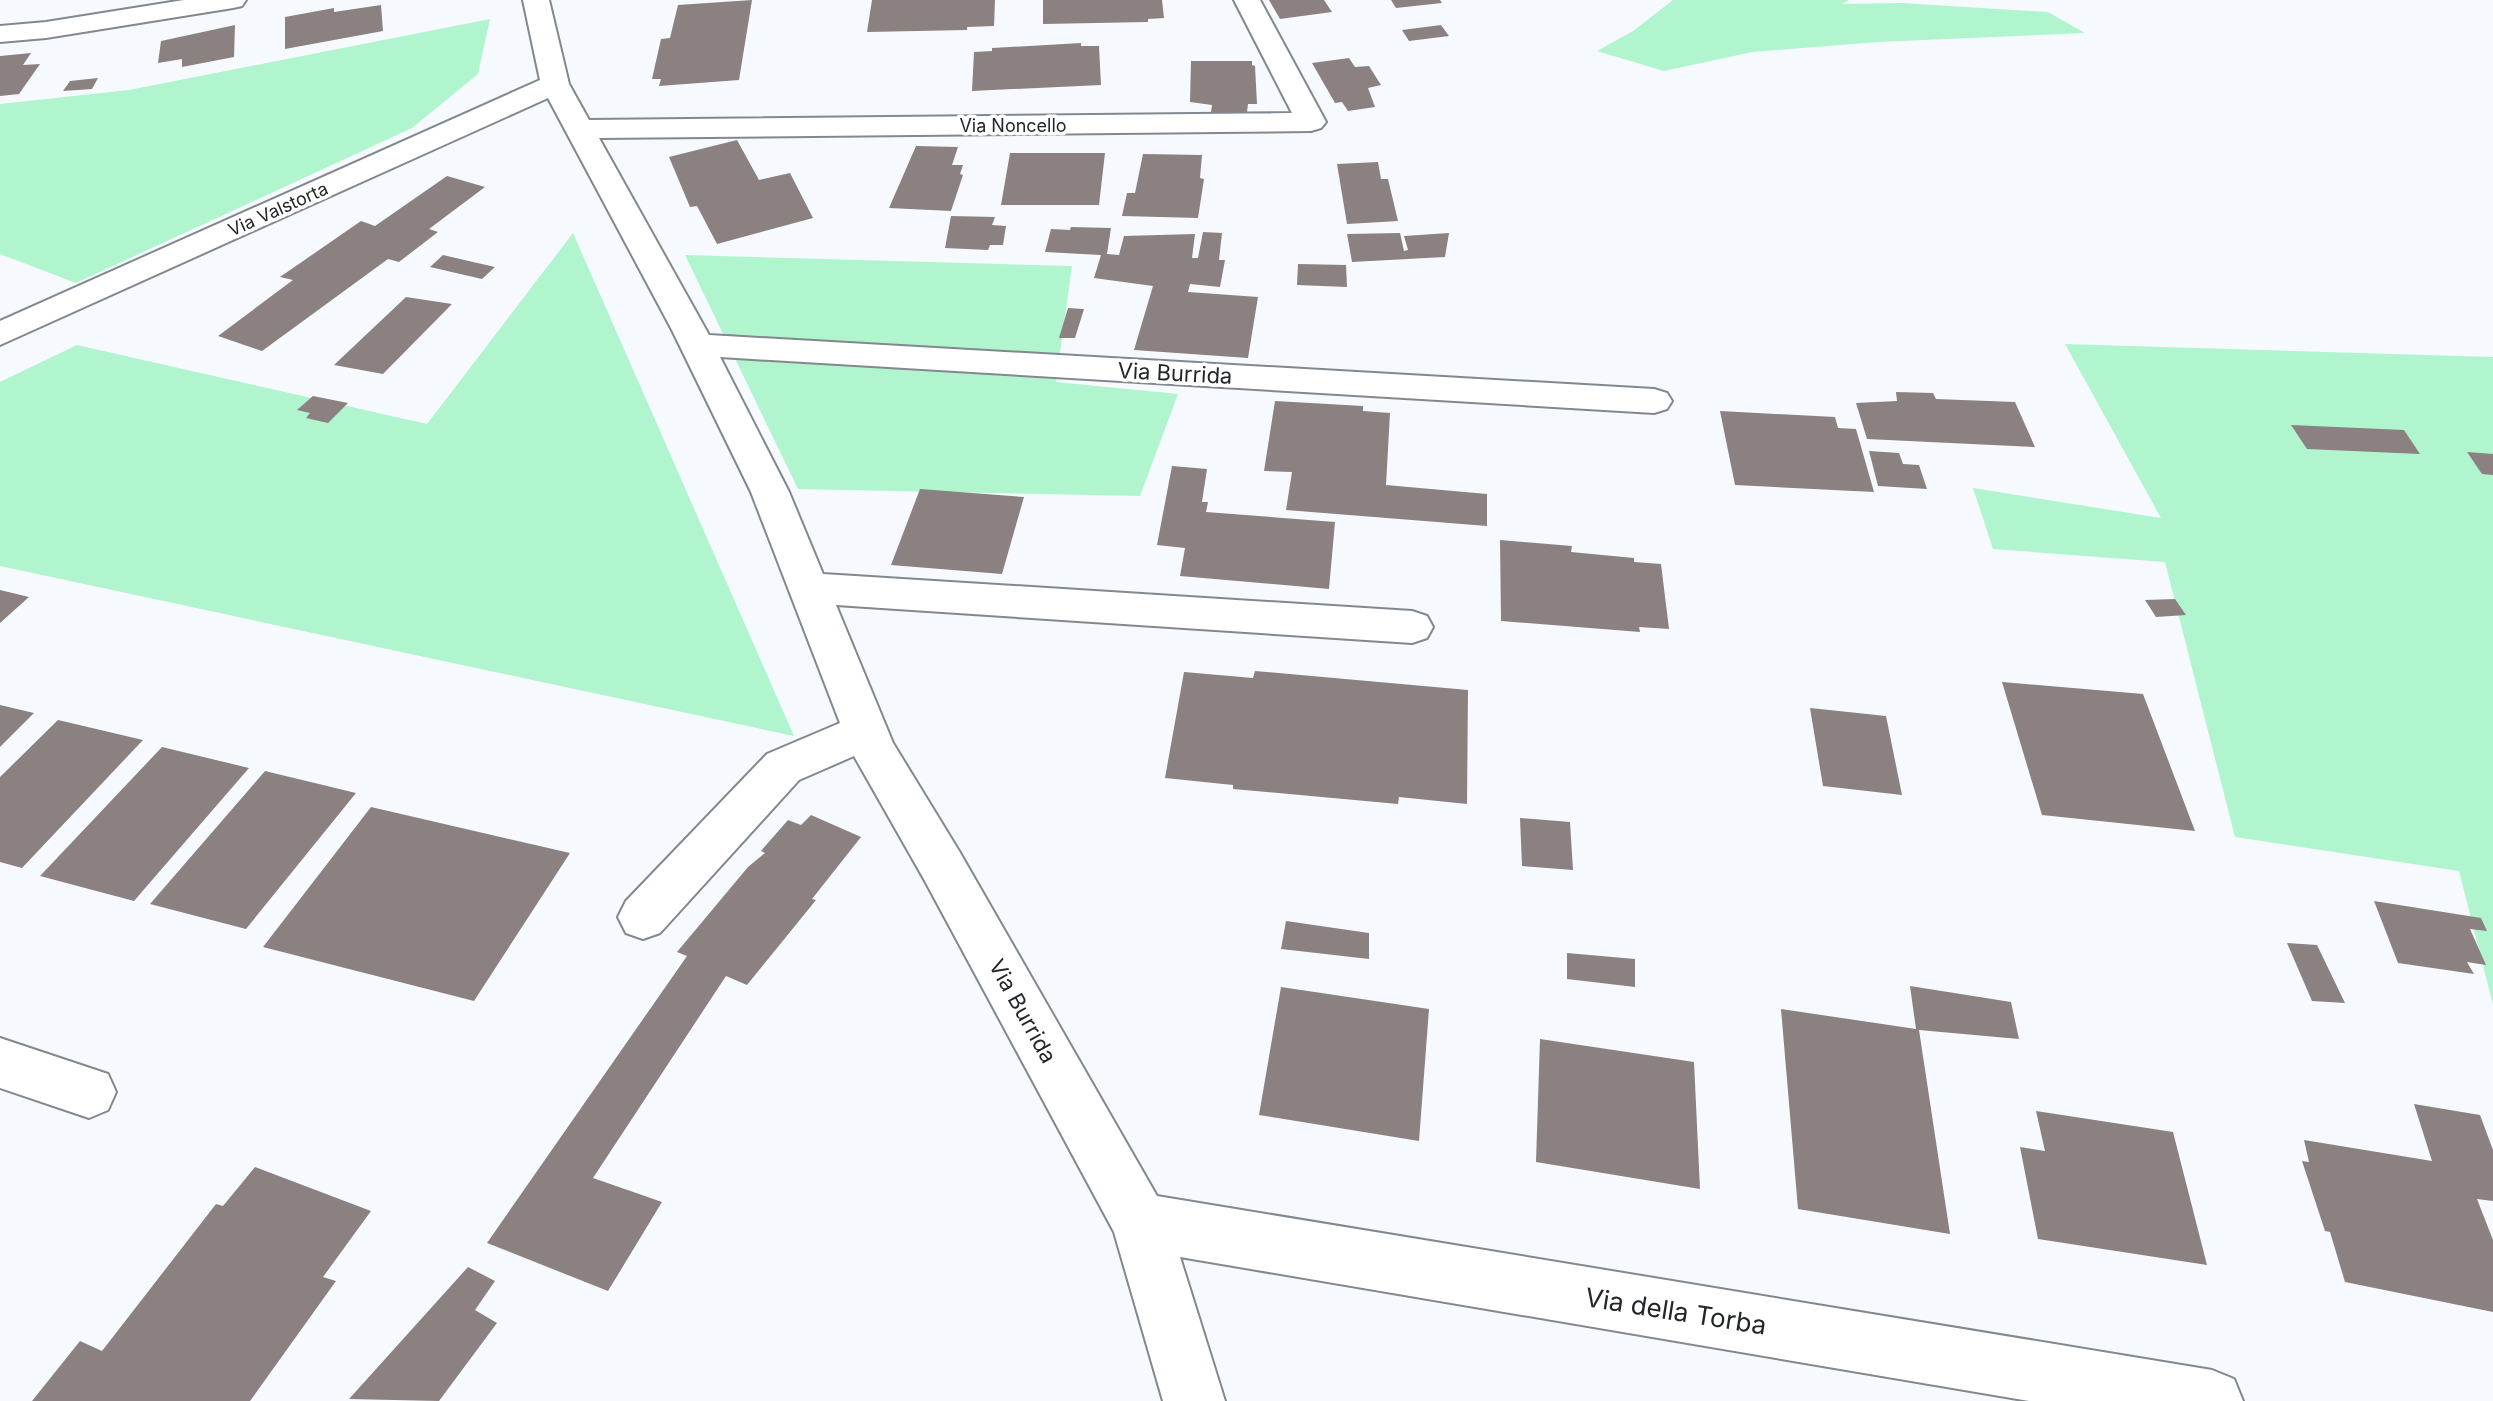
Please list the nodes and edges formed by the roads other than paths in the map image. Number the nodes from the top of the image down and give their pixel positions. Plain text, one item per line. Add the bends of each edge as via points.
1 (233, 0) edge
2 (536, 0) edge
3 (1247, 0) edge
4 (0, 34) edge
5 (555, 84) junction
6 (578, 129) junction
7 (0, 334) edge
8 (696, 345) junction
9 (1654, 401) dead end
10 (808, 588) junction
11 (1412, 627) dead end
12 (866, 731) junction
13 (643, 917) dead end
14 (0, 1063) edge
15 (89, 1092) dead end
16 (1140, 1222) junction
17 (1194, 1401) edge
18 (2212, 1401) edge

1 - 4 street
2 - 5 street, Via Burrida
3 - 6 street, Via Noncello via 1311,122
5 - 6 street, Via Burrida
5 - 7 street, Via Valstorta
6 - 8 street, Via Burrida
8 - 9 street, Via Burrida
8 - 10 street, Via Burrida via 770,492
10 - 11 street
10 - 12 street, Via Burrida
12 - 13 street via 783,767
12 - 16 street, Via Burrida
14 - 15 street
16 - 17 street, Via Burrida
16 - 18 street, Via della Torba

